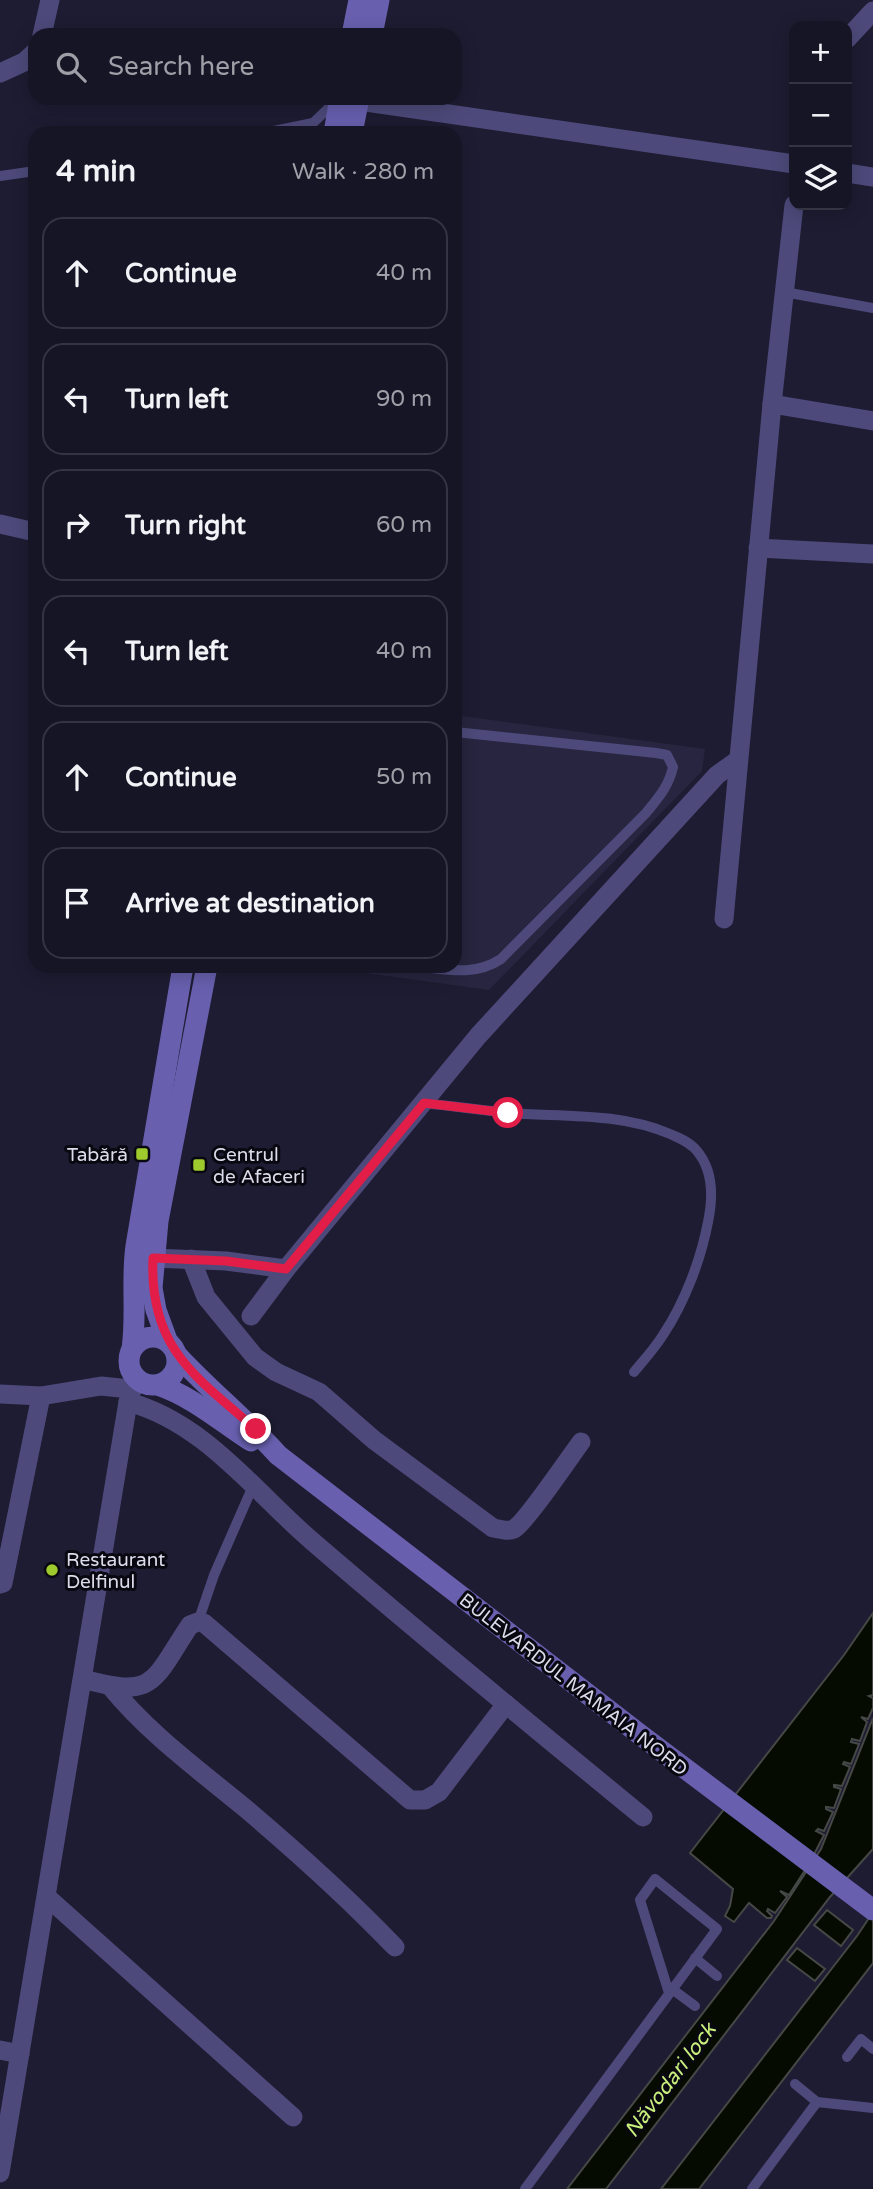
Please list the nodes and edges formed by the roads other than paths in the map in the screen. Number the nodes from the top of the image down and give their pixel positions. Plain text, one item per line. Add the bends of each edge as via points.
1 (50, 0) edge
2 (359, 0) edge
3 (379, 0) edge
4 (873, 10) edge
5 (44, 28) edge
6 (353, 28) edge
7 (373, 28) edge
8 (852, 33) edge
9 (28, 58) edge
10 (0, 73) edge
11 (340, 105) edge
12 (346, 105) edge
13 (350, 105) edge
14 (390, 105) edge
15 (298, 126) edge
16 (337, 126) edge
17 (351, 126) edge
18 (789, 163) edge
19 (28, 172) edge
20 (852, 174) edge
21 (0, 176) edge
22 (873, 177) edge
23 (793, 210) edge
24 (783, 292) junction
25 (873, 308) edge
26 (772, 404) junction
27 (873, 421) edge
28 (0, 524) edge
29 (28, 530) edge
30 (758, 548) junction
31 (873, 555) edge
32 (462, 733) edge
33 (738, 760) junction
34 (724, 919) dead end
35 (462, 970) edge
36 (182, 973) edge
37 (206, 973) edge
38 (424, 1103) junction
39 (153, 1258) junction
40 (191, 1259) junction
41 (286, 1269) junction
42 (251, 1316) dead end
43 (172, 1347) junction
44 (132, 1349) junction
45 (634, 1372) dead end
46 (158, 1385) junction
47 (131, 1390) junction
48 (0, 1394) edge
49 (41, 1396) junction
50 (581, 1442) dead end
51 (278, 1455) junction
52 (253, 1486) junction
53 (0, 1584) edge
54 (198, 1622) junction
55 (83, 1679) junction
56 (110, 1686) junction
57 (506, 1704) junction
58 (643, 1817) dead end
59 (47, 1897) junction
60 (873, 1910) edge
61 (395, 1947) dead end
62 (695, 1958) junction
63 (717, 1976) dead end
64 (670, 1991) junction
65 (695, 2006) dead end
66 (873, 2049) edge
67 (0, 2050) edge
68 (20, 2054) junction
69 (848, 2057) dead end
70 (795, 2084) dead end
71 (817, 2102) junction
72 (873, 2108) edge
73 (293, 2117) dead end
74 (4, 2119) edge
75 (0, 2173) edge
76 (752, 2188) edge
77 (525, 2189) edge

1 - 5 street
2 - 6 main road
3 - 7 main road
4 - 8 street
9 - 10 street
11 - 15 lane via 313,123
12 - 16 main road
13 - 17 main road
14 - 18 street
19 - 21 lane
20 - 22 street
23 - 24 street
24 - 25 lane
24 - 26 street
26 - 27 street
26 - 30 street
28 - 29 street
30 - 31 street
30 - 33 street
32 - 35 lane via 656,753 667,755 673,767 664,791 646,813 501,959 488,968
33 - 34 street
33 - 38 street via 698,795 478,1036
36 - 44 main road via 135,1254
37 - 39 main road, BULEVARDUL MAMAIA NORD
38 - 41 street
38 - 45 lane via 628,1121 686,1141 697,1150 711,1190 706,1236 664,1334
39 - 40 street
39 - 43 main road, BULEVARDUL MAMAIA NORD via 153,1298
40 - 41 street
40 - 50 street via 206,1297 255,1357 320,1392 374,1440 493,1528 515,1529
41 - 42 street
43 - 44 main road via 152,1336
43 - 46 main road via 177,1369
43 - 51 main road, BULEVARDUL MAMAIA NORD
44 - 47 main road
46 - 47 main road, BULEVARDUL MAMAIA NORD via 143,1383
46 - 51 main road, BULEVARDUL MAMAIA NORD via 176,1391
47 - 49 street via 101,1386
47 - 52 street via 187,1429
47 - 55 street
48 - 49 street
49 - 53 street
51 - 60 main road, BULEVARDUL MAMAIA NORD
52 - 54 lane
52 - 57 street
54 - 56 street via 190,1625 159,1673 145,1686
54 - 57 street via 410,1800 425,1800 439,1792
55 - 56 street
55 - 59 street
56 - 61 street via 136,1716 268,1828
57 - 58 street
59 - 68 street
59 - 73 street
62 - 63 lane
62 - 64 lane
62 - 64 lane via 717,1929 655,1880 640,1899
64 - 65 lane
64 - 77 lane
66 - 69 lane via 861,2039
67 - 68 street
68 - 74 street
70 - 71 lane
71 - 72 lane
71 - 76 lane
74 - 75 street

